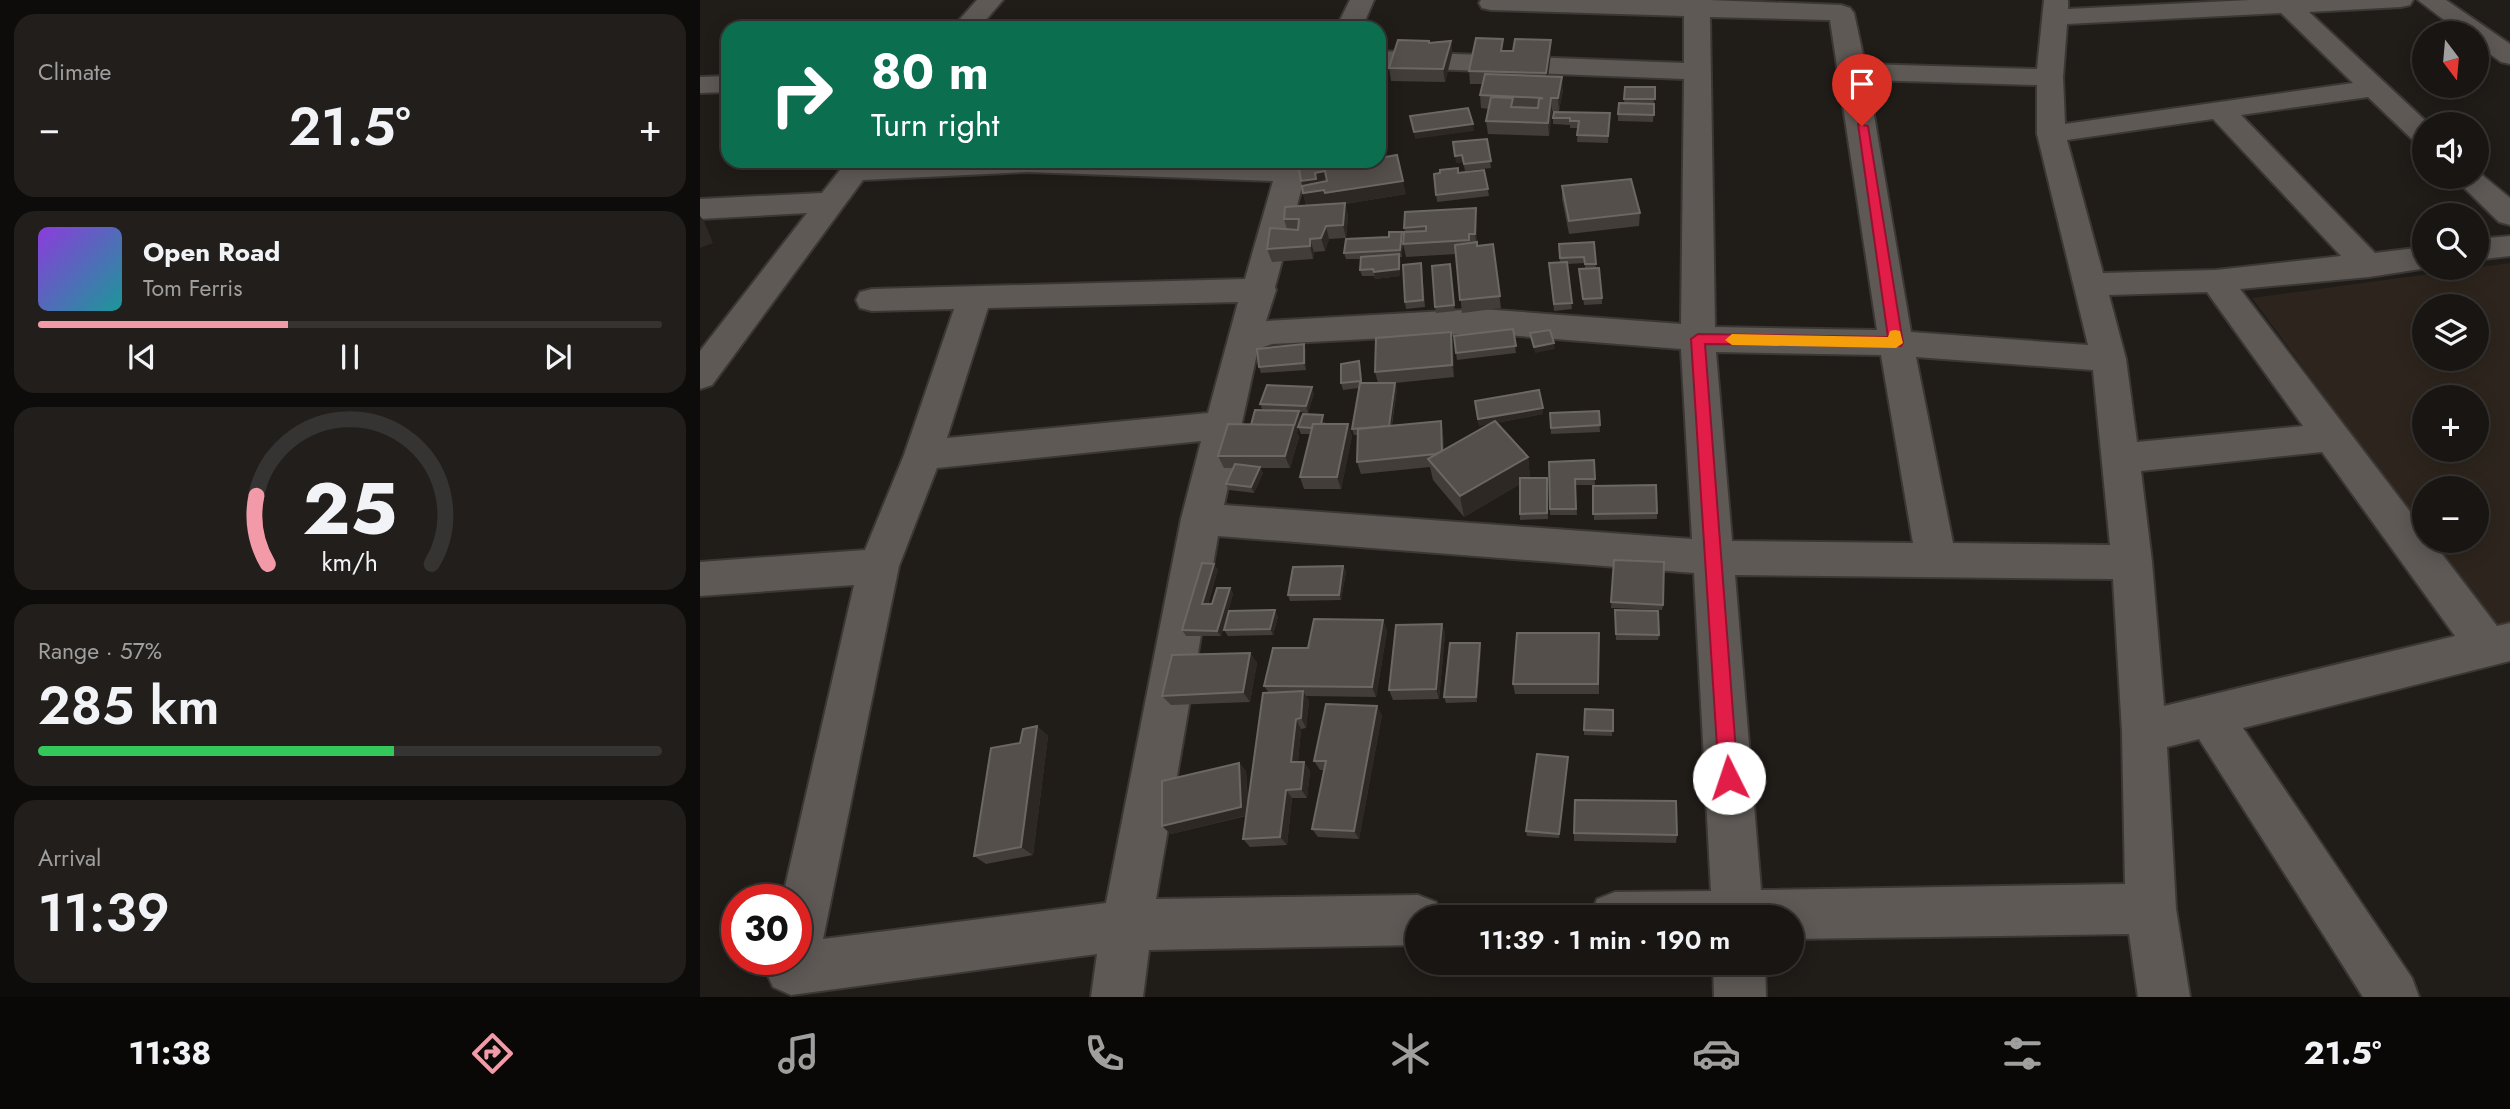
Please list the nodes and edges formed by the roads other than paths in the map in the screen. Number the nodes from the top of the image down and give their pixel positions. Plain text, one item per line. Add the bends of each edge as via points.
1 (990, 0) edge
2 (1362, 0) edge
3 (2401, 0) edge
4 (2430, 0) edge
5 (1491, 3) dead end
6 (1697, 5) edge
7 (2179, 5) edge
8 (2288, 6) junction
9 (2056, 9) edge
10 (971, 21) edge
11 (1352, 21) edge
12 (2510, 56) edge
13 (1386, 59) edge
14 (1697, 72) junction
15 (1853, 72) junction
16 (2050, 77) junction
17 (721, 84) edge
18 (700, 85) edge
19 (2373, 88) junction
20 (2220, 110) junction
21 (2412, 124) edge
22 (2052, 134) junction
23 (858, 168) edge
24 (1292, 168) edge
25 (2484, 189) edge
26 (832, 202) junction
27 (2506, 206) edge
28 (700, 209) edge
29 (2510, 246) edge
30 (2489, 248) edge
31 (2412, 260) edge
32 (2369, 266) junction
33 (2216, 281) junction
34 (2090, 284) junction
35 (1260, 289) junction
36 (975, 297) junction
37 (872, 300) dead end
38 (1698, 339) junction
39 (713, 342) edge
40 (1243, 342) junction
41 (1896, 343) junction
42 (2109, 359) junction
43 (700, 376) edge
44 (1224, 425) junction
45 (2332, 437) junction
46 (923, 455) junction
47 (2121, 458) junction
48 (1201, 519) junction
49 (1714, 558) junction
50 (1936, 561) junction
51 (2132, 562) junction
52 (879, 566) junction
53 (700, 579) edge
54 (2499, 645) edge
55 (2209, 716) junction
56 (2144, 732) junction
57 (810, 884) edge
58 (1737, 905) edge
59 (2151, 909) junction
60 (1405, 920) edge
61 (1127, 925) junction
62 (1804, 928) edge
63 (812, 965) edge
64 (1740, 975) edge
65 (1117, 997) edge
66 (1740, 997) edge
67 (2164, 997) edge
68 (2393, 997) edge

1 - 10 street
2 - 11 street
3 - 8 street
4 - 12 street
5 - 6 street
6 - 14 street
6 - 15 street via 1841,13
7 - 8 street
7 - 9 street
8 - 19 street
9 - 16 street
13 - 14 street
14 - 38 street
15 - 16 street
15 - 41 street
16 - 22 street
17 - 18 street
19 - 20 street
19 - 21 street
20 - 22 street
20 - 32 street
22 - 34 street
23 - 26 street
24 - 35 street
25 - 27 street
26 - 28 street
26 - 39 street
29 - 30 street
31 - 32 street
32 - 33 street
33 - 34 street
33 - 45 street
34 - 42 street
35 - 36 street
35 - 40 street
36 - 37 street
36 - 46 street
38 - 40 street via 1482,321 1268,332
38 - 41 street
38 - 49 street
39 - 43 street
40 - 44 street
41 - 42 street
41 - 50 street
42 - 47 street
44 - 46 street
44 - 48 street
45 - 47 street
45 - 54 street
46 - 52 street
47 - 51 street
48 - 49 street
48 - 61 street
49 - 50 street
49 - 58 street
50 - 51 street
51 - 56 street
52 - 53 street
52 - 57 street
54 - 55 street
55 - 56 street
55 - 68 street
56 - 59 street
59 - 62 street
59 - 67 street
60 - 61 street
61 - 63 street
61 - 65 street
64 - 66 street

